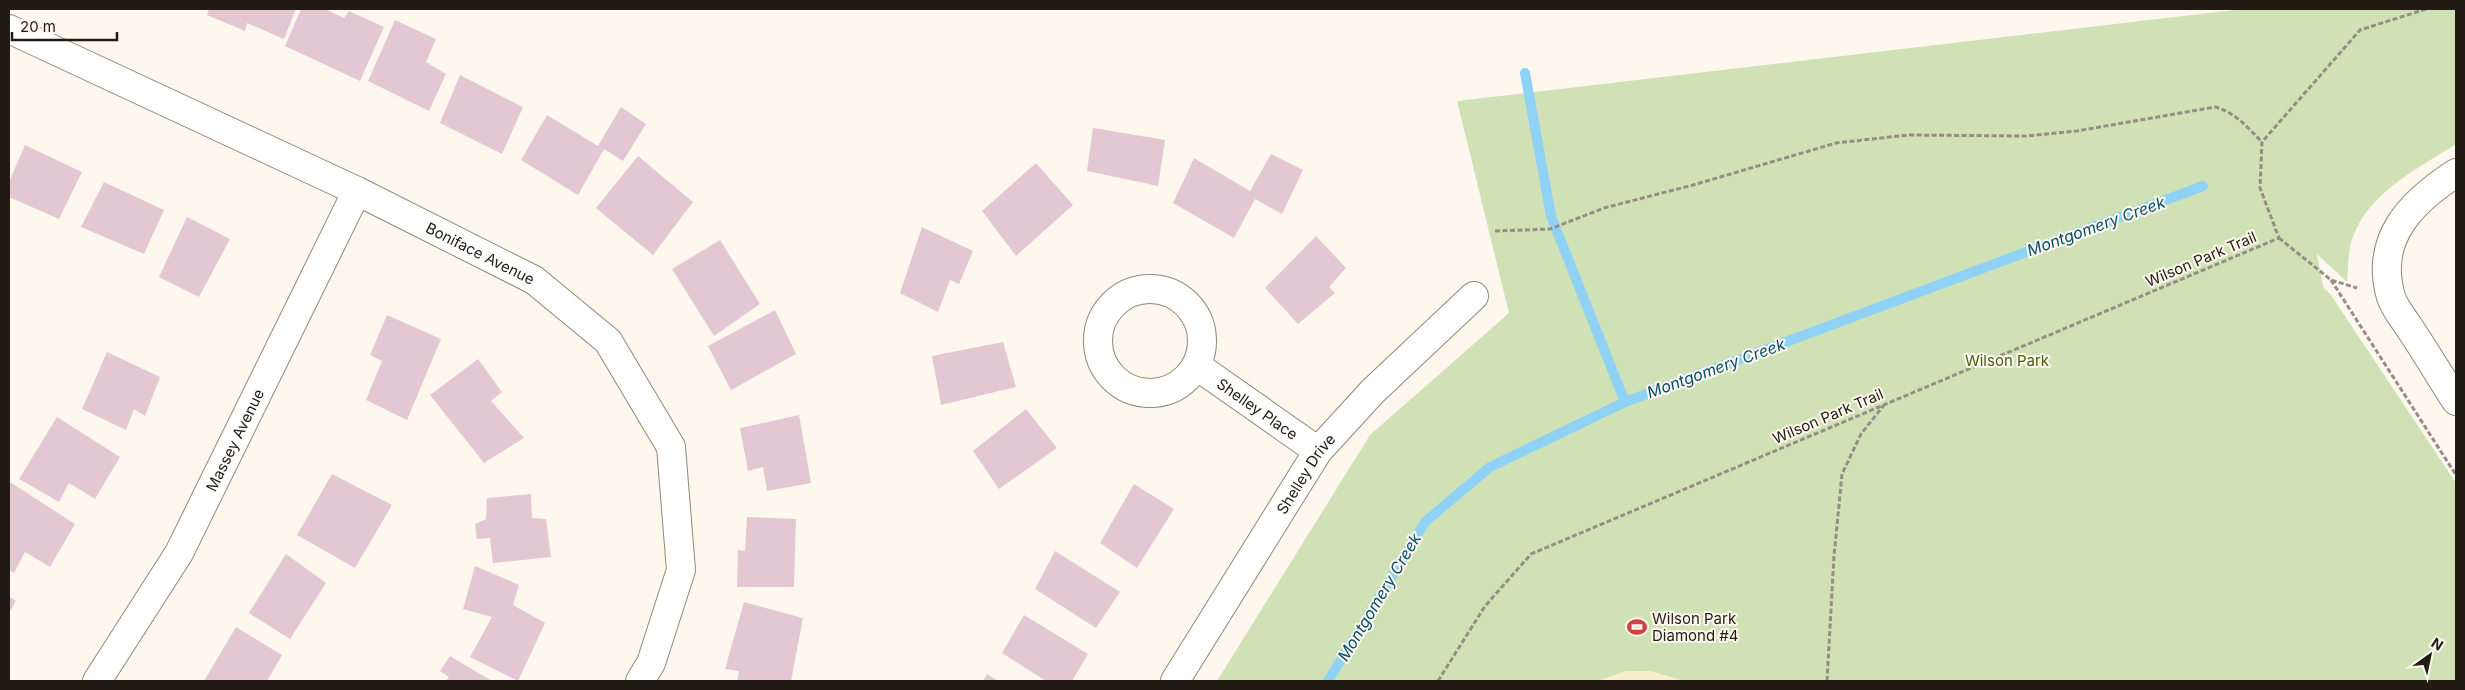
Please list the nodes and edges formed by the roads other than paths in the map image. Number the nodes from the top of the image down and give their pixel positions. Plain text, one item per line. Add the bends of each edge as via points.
1 (9, 29) edge
2 (2456, 173) edge
3 (357, 191) junction
4 (1474, 296) dead end
5 (1197, 366) dead end
6 (2456, 401) edge
7 (1318, 451) junction
8 (97, 681) edge
9 (640, 681) edge
10 (1175, 681) edge

1 - 3 street, Boniface Avenue
2 - 6 street via 2437,185 2398,226 2386,270 2391,299
3 - 8 street, Massey Avenue via 179,553
3 - 9 street, Boniface Avenue via 534,280 608,341 671,447 682,570 651,663
4 - 7 street, Shelley Drive via 1372,391
5 - 7 street, Shelley Place
7 - 10 street, Shelley Drive

